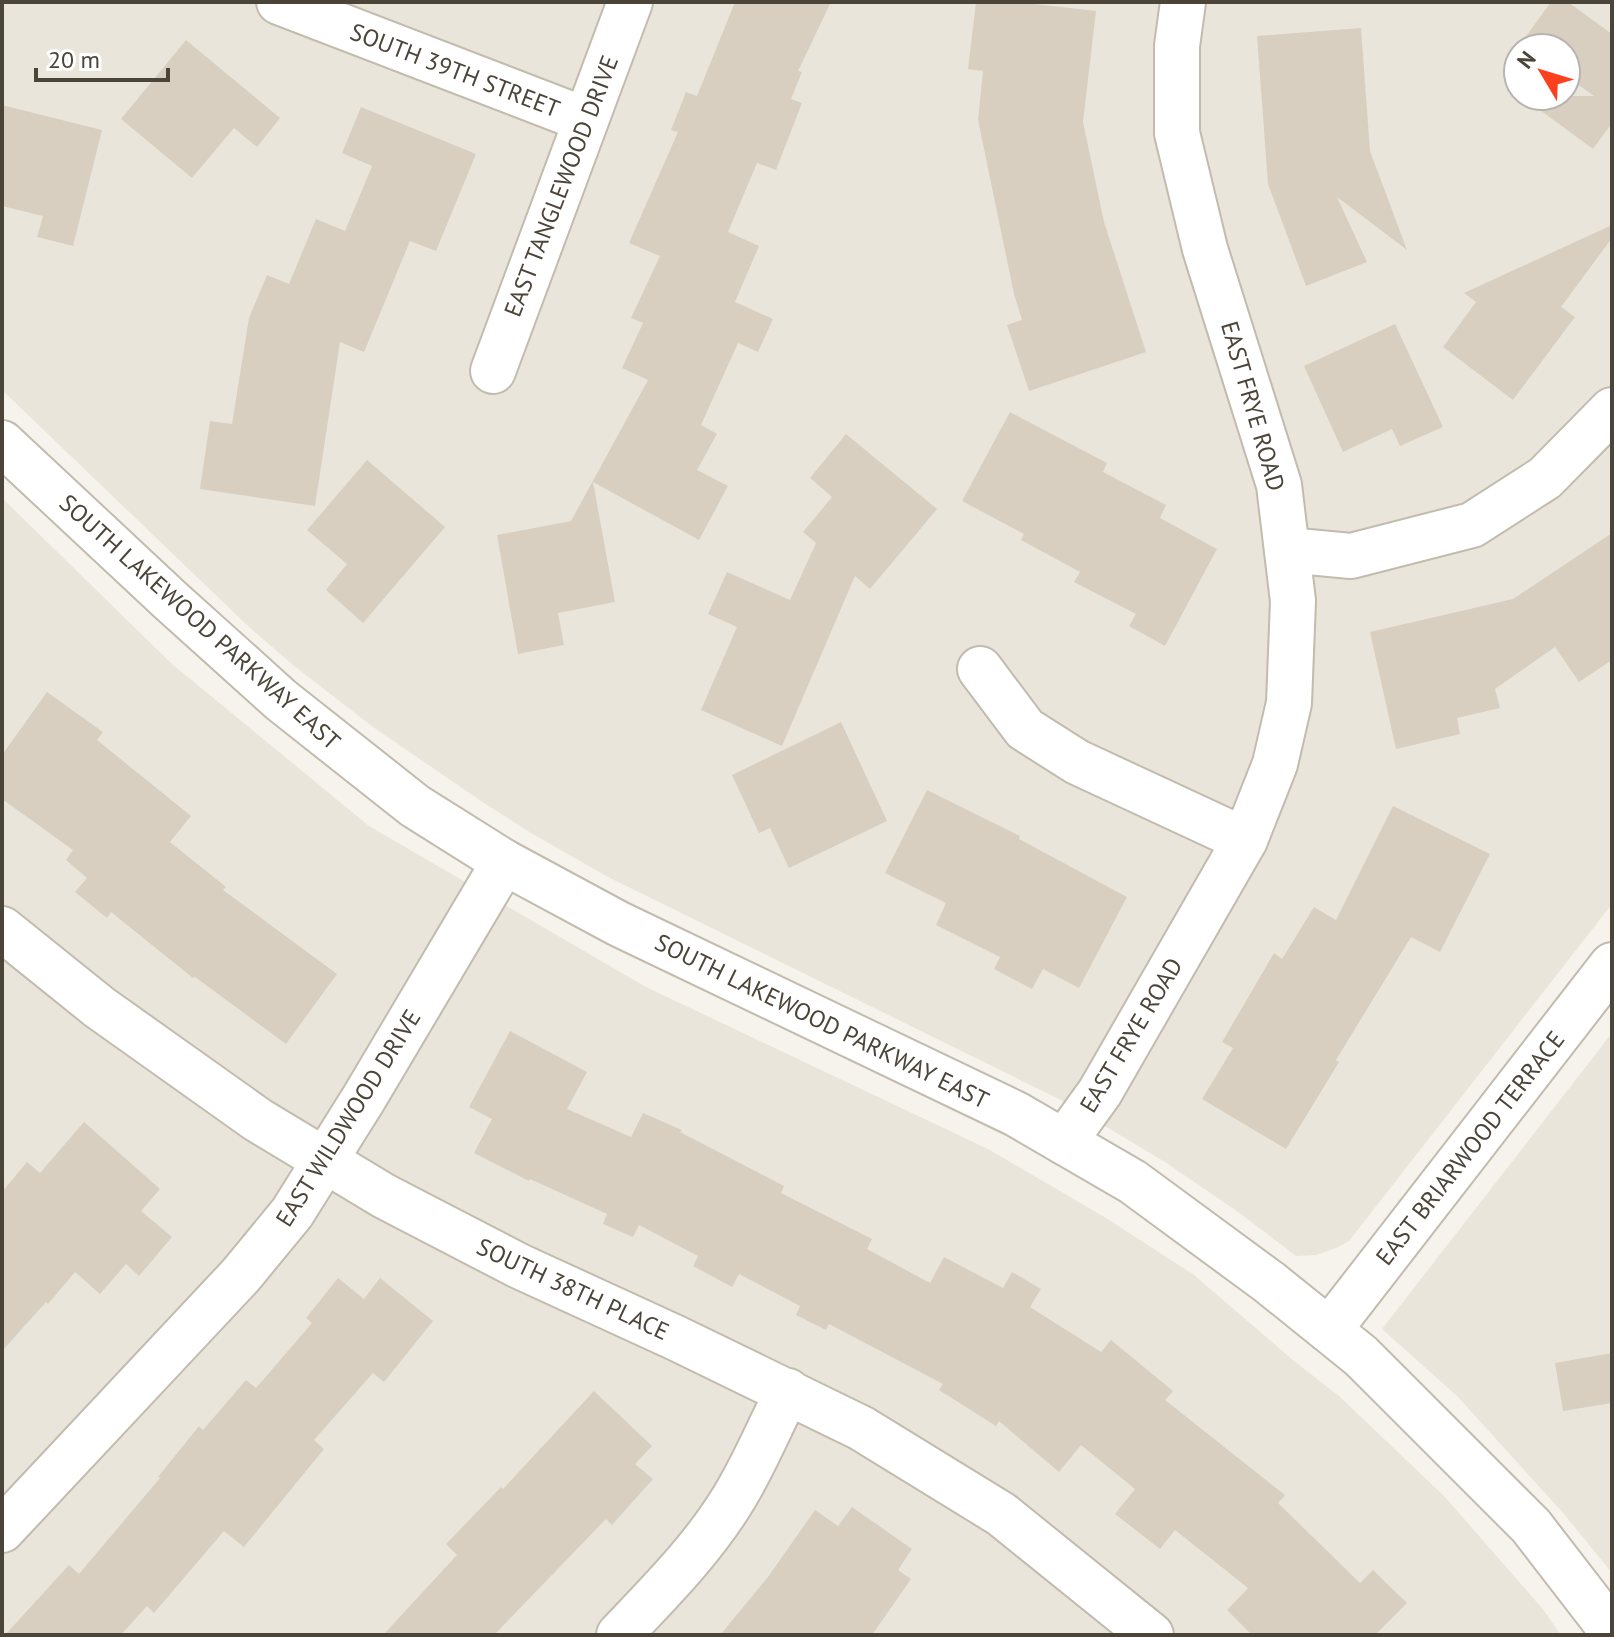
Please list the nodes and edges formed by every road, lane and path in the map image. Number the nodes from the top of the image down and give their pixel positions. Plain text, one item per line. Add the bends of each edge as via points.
1 (279, 2) edge
2 (630, 2) edge
3 (1183, 2) edge
4 (586, 120) junction
5 (493, 371) dead end
6 (1612, 410) edge
7 (2, 443) edge
8 (1287, 550) junction
9 (980, 669) dead end
10 (1245, 840) junction
11 (504, 862) junction
12 (2, 929) edge
13 (1612, 965) edge
14 (1064, 1142) junction
15 (325, 1160) junction
16 (1329, 1330) junction
17 (788, 1391) junction
18 (2, 1530) edge
19 (1612, 1631) edge
20 (619, 1635) edge
21 (1151, 1635) edge

1 - 4 street, SOUTH 39TH STREET
2 - 4 street, EAST TANGLEWOOD DRIVE
3 - 8 street, EAST FRYE ROAD via 1177,133 1205,249 1279,485
4 - 5 street, EAST TANGLEWOOD DRIVE
6 - 8 street via 1545,478 1472,525 1351,556
7 - 11 street, SOUTH LAKEWOOD PARKWAY EAST via 281,700 415,806
8 - 10 street, EAST FRYE ROAD via 1293,601 1289,703 1275,764
9 - 10 street via 1025,729 1077,762
10 - 14 street, EAST FRYE ROAD via 1100,1092
11 - 14 street, SOUTH LAKEWOOD PARKWAY EAST via 619,924 1016,1114
11 - 15 street, EAST WILDWOOD DRIVE
12 - 15 street, SOUTH 38TH PLACE via 99,1007 258,1120
13 - 16 street, EAST BRIARWOOD TERRACE
14 - 16 street, SOUTH LAKEWOOD PARKWAY EAST via 1133,1182
15 - 17 street, SOUTH 38TH PLACE via 519,1266
15 - 18 street, EAST WILDWOOD DRIVE via 292,1213 241,1275
16 - 19 street, SOUTH LAKEWOOD PARKWAY EAST via 1531,1526
17 - 20 street via 714,1528
17 - 21 street, SOUTH 38TH PLACE via 861,1428 1001,1514

